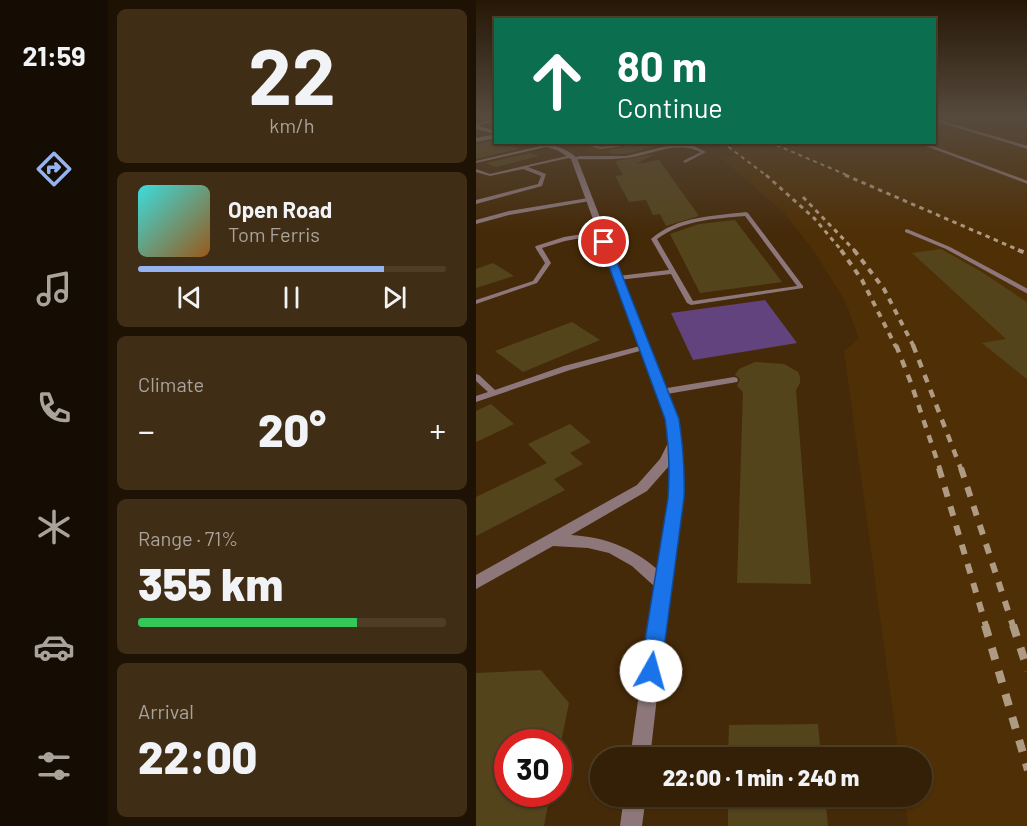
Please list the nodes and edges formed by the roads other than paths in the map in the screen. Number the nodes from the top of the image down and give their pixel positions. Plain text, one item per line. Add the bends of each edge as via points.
1 (504, 156) edge
2 (629, 156) edge
3 (697, 156) edge
4 (954, 156) edge
5 (572, 157) junction
6 (476, 162) edge
7 (685, 162) dead end
8 (523, 167) junction
9 (476, 170) edge
10 (490, 175) junction
11 (476, 179) edge
12 (1028, 183) edge
13 (588, 200) junction
14 (476, 202) edge
15 (476, 222) edge
16 (907, 231) dead end
17 (601, 233) junction
18 (672, 272) junction
19 (618, 278) junction
20 (764, 285) dead end
21 (727, 289) dead end
22 (770, 292) junction
23 (1028, 292) edge
24 (732, 297) junction
25 (476, 302) edge
26 (644, 347) junction
27 (476, 377) edge
28 (734, 380) dead end
29 (493, 392) junction
30 (661, 392) junction
31 (476, 399) edge
32 (675, 441) junction
33 (551, 541) junction
34 (476, 583) edge
35 (662, 584) junction
36 (641, 747) edge
37 (634, 807) edge
38 (631, 826) edge

1 - 6 lane
2 - 5 lane
3 - 7 lane
4 - 12 lane
5 - 8 lane
5 - 13 street
8 - 10 lane
8 - 14 lane via 544,175 540,184
9 - 10 lane
10 - 11 lane
13 - 15 lane
13 - 17 street
16 - 23 lane via 948,248
17 - 19 street
17 - 25 lane via 539,247 548,263 535,282
18 - 19 lane
18 - 22 lane via 654,239 666,229 694,220 746,214 801,287
18 - 24 lane via 691,303
19 - 26 street
20 - 22 lane
21 - 24 lane
22 - 24 lane
26 - 29 lane
26 - 30 street
27 - 29 lane
28 - 30 lane
29 - 31 lane
30 - 32 street via 672,419
32 - 33 street via 666,461 642,488
32 - 35 street via 676,498
33 - 34 street
33 - 35 street via 592,541 615,549 640,562
35 - 36 street
37 - 38 street

